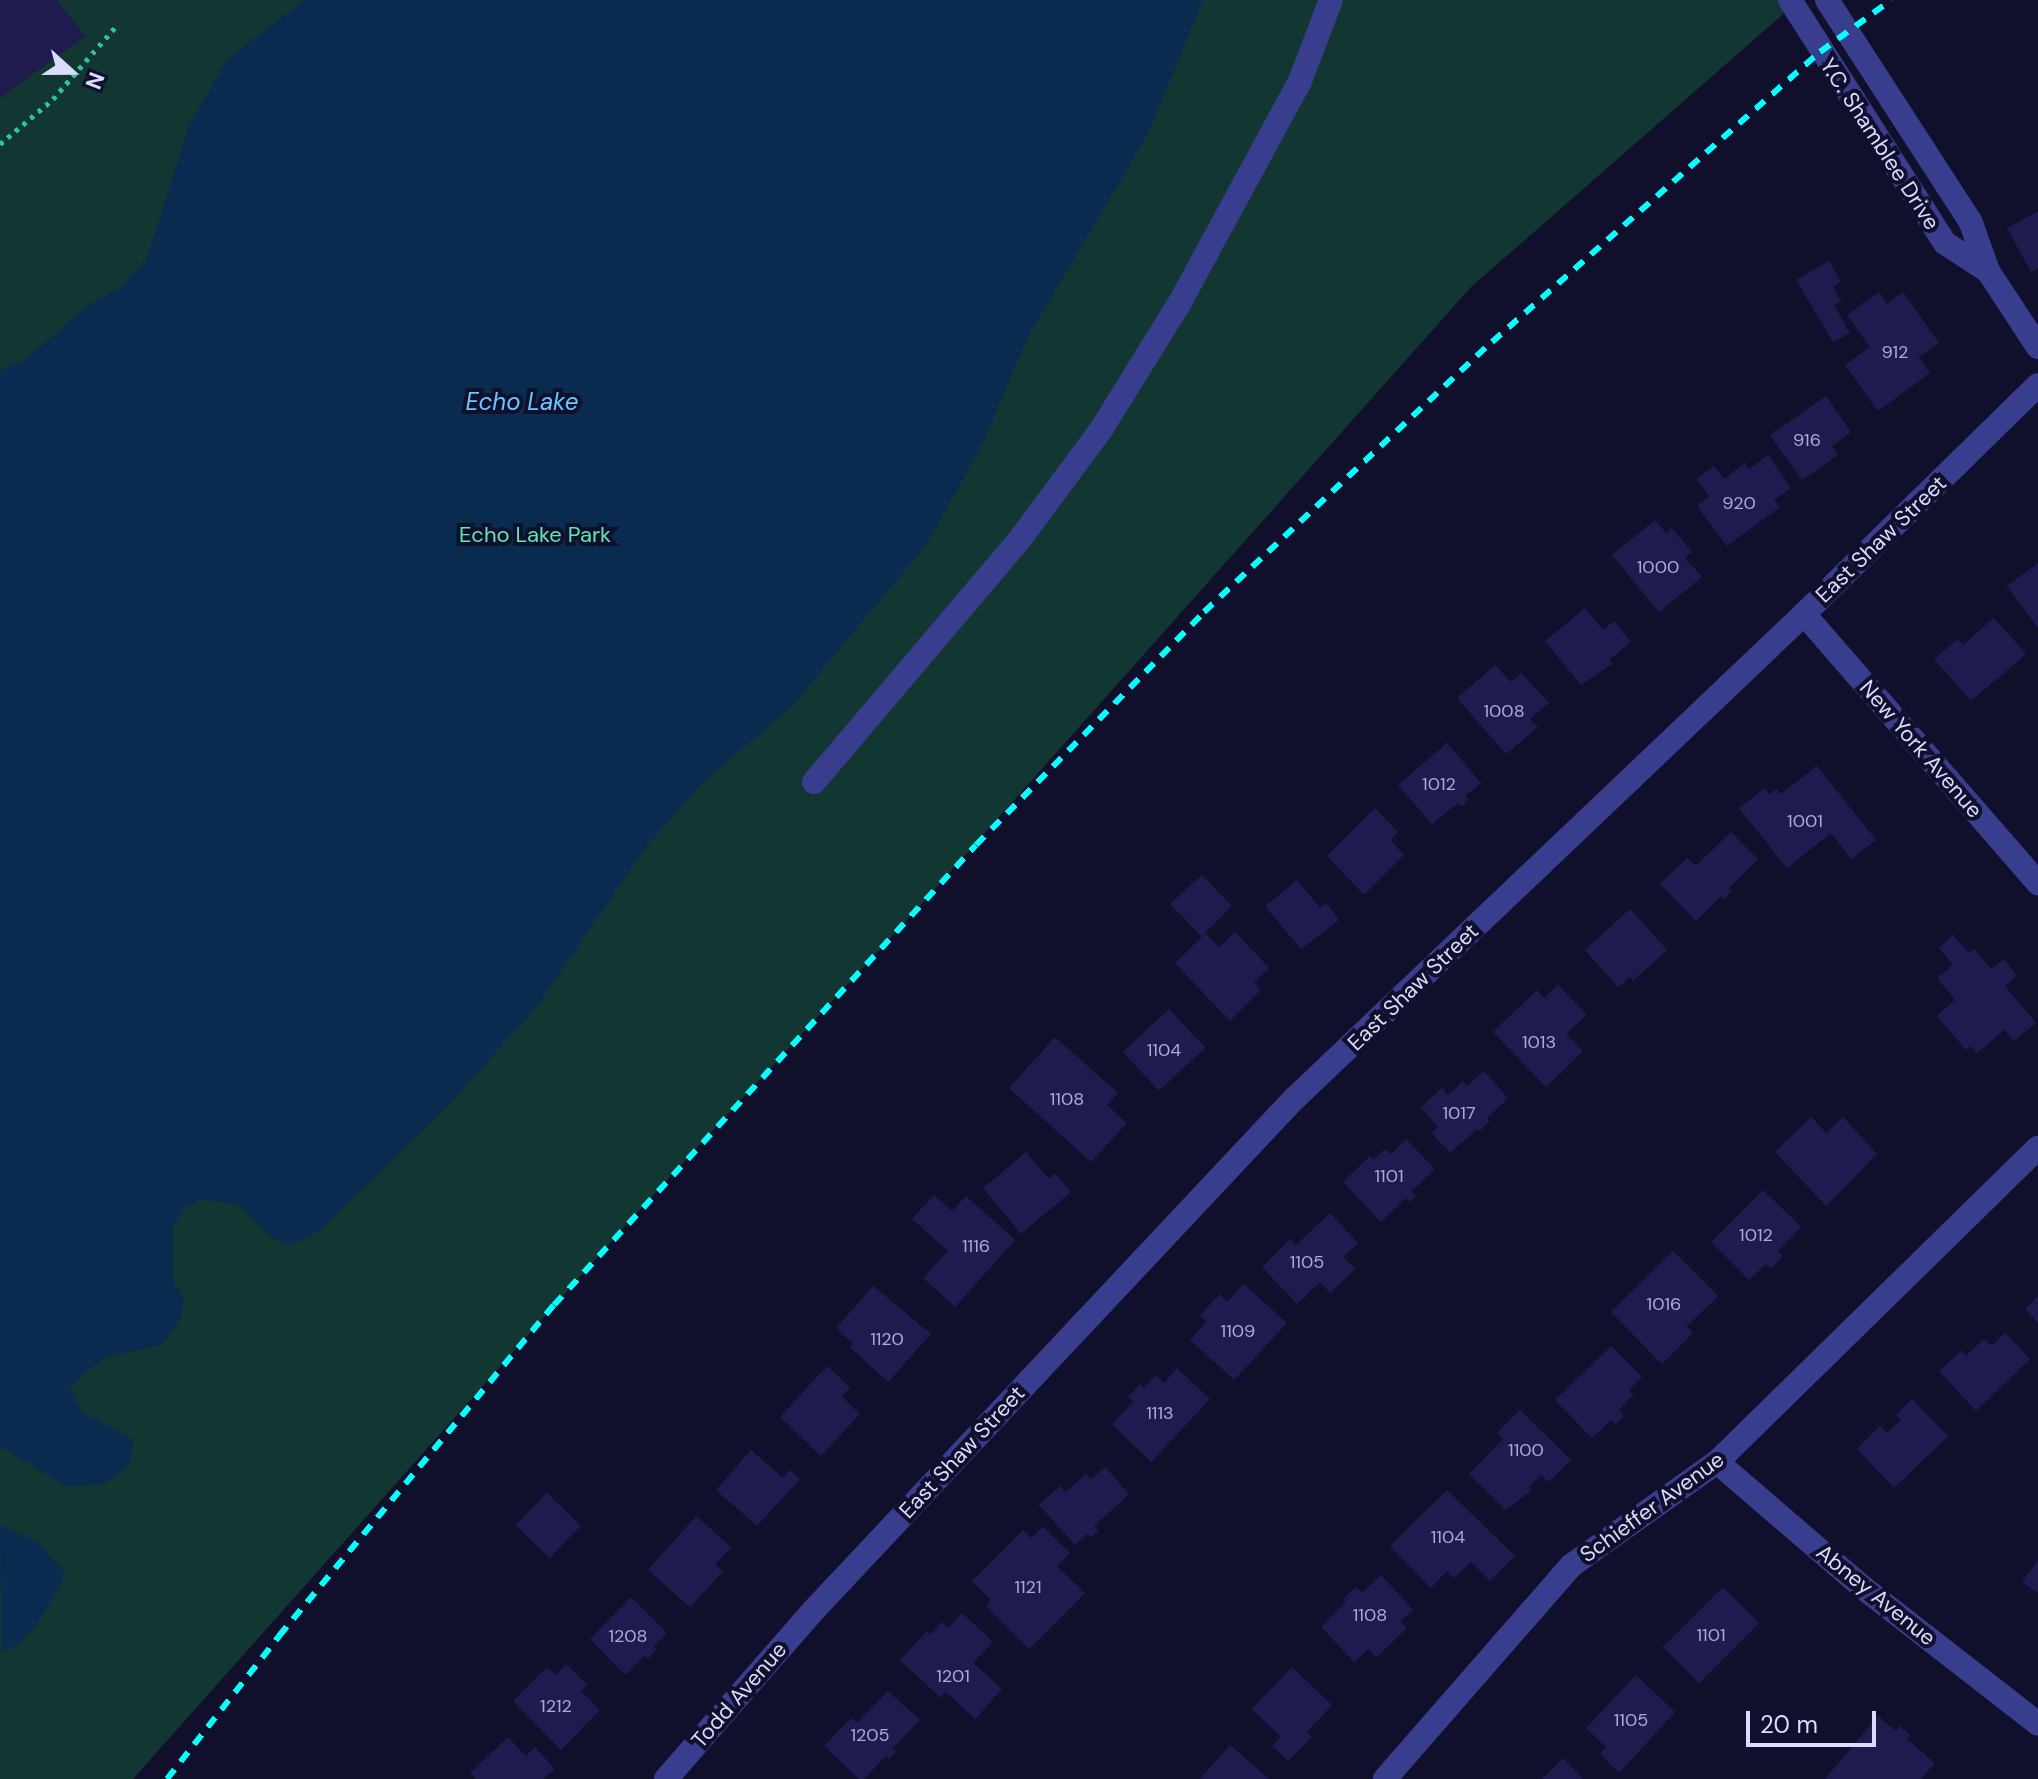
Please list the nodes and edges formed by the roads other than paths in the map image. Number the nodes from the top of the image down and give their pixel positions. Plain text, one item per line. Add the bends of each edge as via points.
1 (1331, 0) edge
2 (1790, 0) edge
3 (1827, 0) edge
4 (1988, 271) junction
5 (2038, 347) edge
6 (2038, 385) edge
7 (1804, 614) junction
8 (814, 782) dead end
9 (2038, 883) edge
10 (2038, 1148) edge
11 (1717, 1462) junction
12 (812, 1612) joint
13 (2038, 1724) edge
14 (666, 1779) edge
15 (1385, 1779) edge

1 - 8 street via 1292,95 1179,304 1102,428 1020,539
2 - 4 street, Y.C. Shamblee Drive via 1945,243
3 - 4 street, Y.C. Shamblee Drive via 1971,223
4 - 5 street, Y.C. Shamblee Drive
6 - 7 street, East Shaw Street
7 - 9 street, New York Avenue
7 - 12 street, East Shaw Street via 1293,1100
10 - 11 street, Schieffer Avenue
11 - 13 street, Abney Avenue via 1861,1586
11 - 15 street, Schieffer Avenue via 1572,1565
12 - 14 street, Todd Avenue

